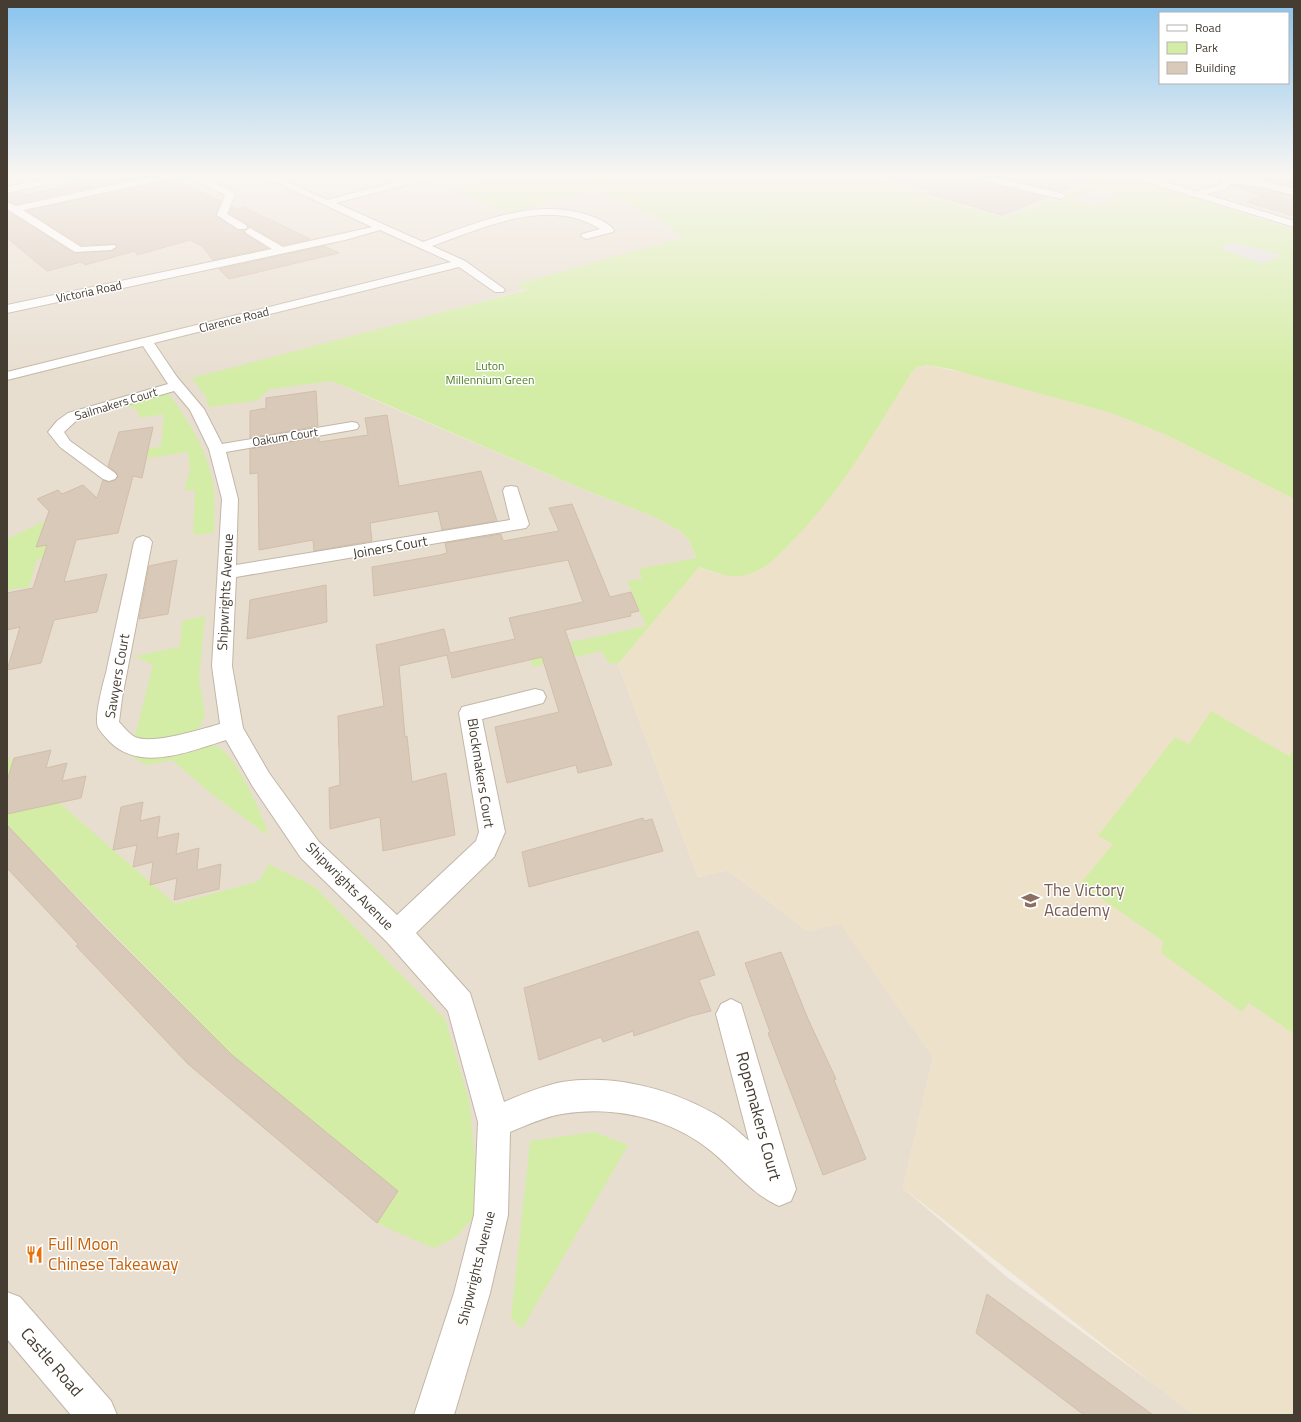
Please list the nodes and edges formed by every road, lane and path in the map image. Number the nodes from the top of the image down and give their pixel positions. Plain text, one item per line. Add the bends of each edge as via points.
1 (62, 241) edge
2 (267, 241) edge
3 (319, 241) edge
4 (413, 241) edge
5 (438, 241) edge
6 (424, 246) junction
7 (110, 247) dead end
8 (281, 250) junction
9 (461, 263) junction
10 (499, 290) dead end
11 (7, 309) edge
12 (147, 342) junction
13 (7, 376) edge
14 (178, 386) junction
15 (352, 426) dead end
16 (217, 449) junction
17 (109, 476) dead end
18 (511, 492) dead end
19 (143, 542) dead end
20 (226, 573) junction
21 (535, 696) dead end
22 (232, 729) junction
23 (397, 933) junction
24 (731, 1014) dead end
25 (494, 1122) junction
26 (7, 1310) edge
27 (97, 1415) edge
28 (434, 1415) edge

1 - 7 street via 78,250
2 - 8 street
3 - 8 street, Victoria Road
4 - 6 street
5 - 6 street
6 - 9 street
8 - 11 street, Victoria Road
9 - 10 street
9 - 12 street, Clarence Road
12 - 13 street, Clarence Road
12 - 14 street, Shipwrights Avenue
14 - 16 street, Shipwrights Avenue via 197,409
14 - 17 street, Sailmakers Court via 73,416 62,424 56,432 65,444
15 - 16 street, Oakum Court
16 - 20 street, Shipwrights Avenue via 230,499
18 - 20 street, Joiners Court via 520,524
19 - 22 street, Sawyers Court via 111,698 108,726 131,746 160,747
20 - 22 street, Shipwrights Avenue via 222,666
21 - 23 street, Blockmakers Court via 470,713 492,832 485,849
22 - 23 street, Shipwrights Avenue via 261,780 310,850
23 - 25 street, Shipwrights Avenue via 460,1003
24 - 25 street, Ropemakers Court via 779,1190 702,1125 675,1112 639,1102 609,1096 571,1096
25 - 28 street, Shipwrights Avenue via 491,1215 472,1293
26 - 27 street, Castle Road

